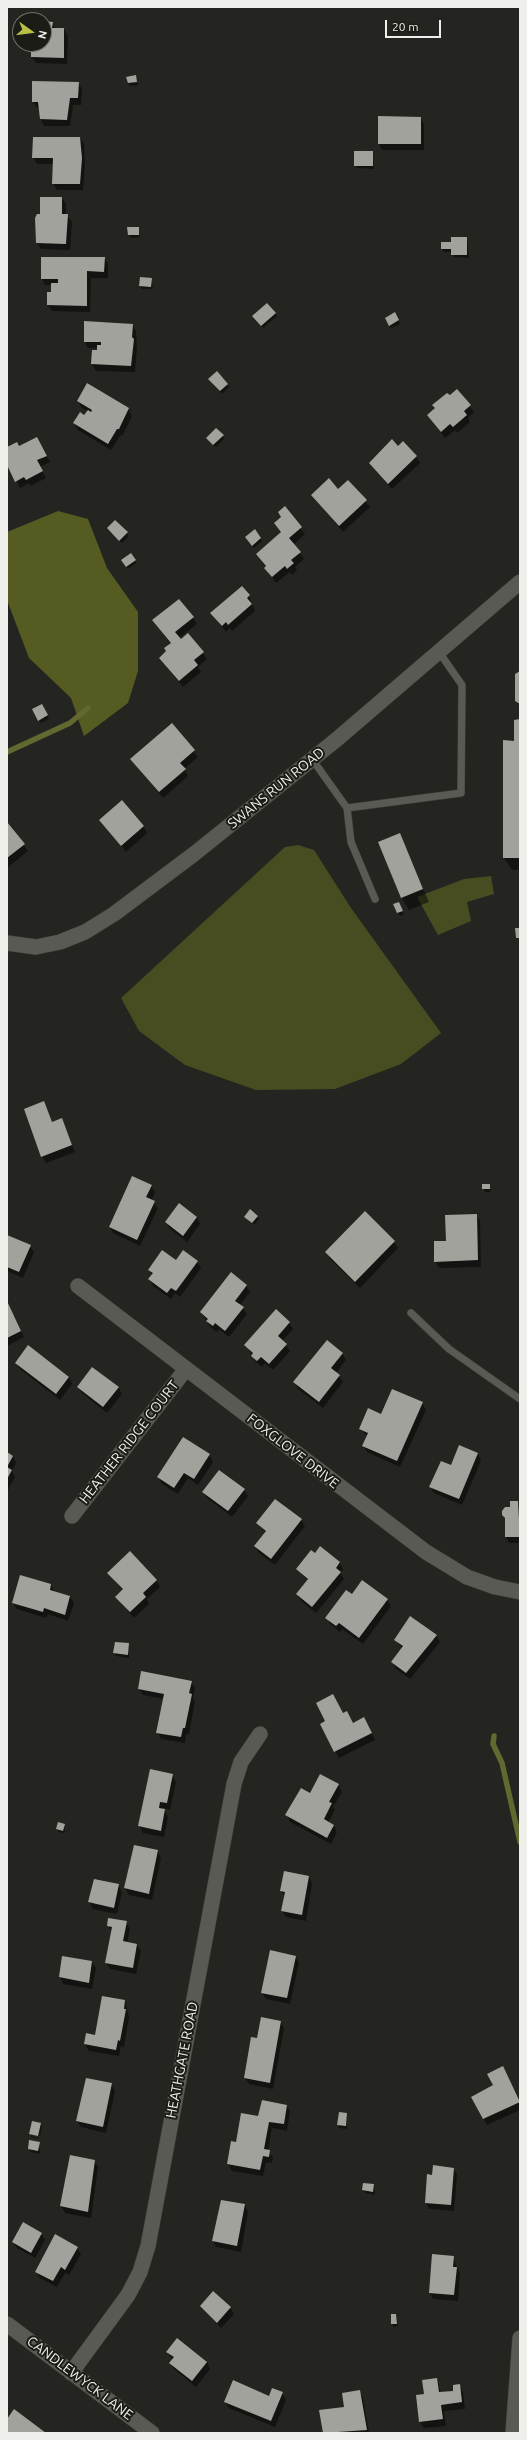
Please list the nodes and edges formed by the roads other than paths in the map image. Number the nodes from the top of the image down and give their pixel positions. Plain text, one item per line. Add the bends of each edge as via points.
1 (520, 582) edge
2 (438, 652) junction
3 (312, 759) junction
4 (347, 808) junction
5 (375, 899) dead end
6 (7, 943) edge
7 (78, 1286) dead end
8 (411, 1313) dead end
9 (186, 1369) junction
10 (520, 1400) edge
11 (72, 1516) dead end
12 (520, 1592) edge
13 (260, 1734) dead end
14 (7, 2324) edge
15 (520, 2338) edge
16 (72, 2373) junction
17 (152, 2433) edge
18 (513, 2433) edge

1 - 2 street, SWANS RUN ROAD
2 - 3 street, SWANS RUN ROAD
2 - 4 lane via 462,686 461,793
3 - 4 lane
3 - 6 street, SWANS RUN ROAD via 194,854 91,929 48,945 24,947
4 - 5 lane via 351,842
7 - 9 street, FOXGLOVE DRIVE
8 - 10 lane via 449,1349
9 - 11 street, HEATHER RIDGE COURT
9 - 12 street, FOXGLOVE DRIVE via 426,1552 467,1577
13 - 16 street, HEATHGATE ROAD via 241,1762 234,1784 148,2246 140,2272 128,2295
14 - 16 street, CANDLEWYCK LANE
15 - 18 street
16 - 17 street, CANDLEWYCK LANE

